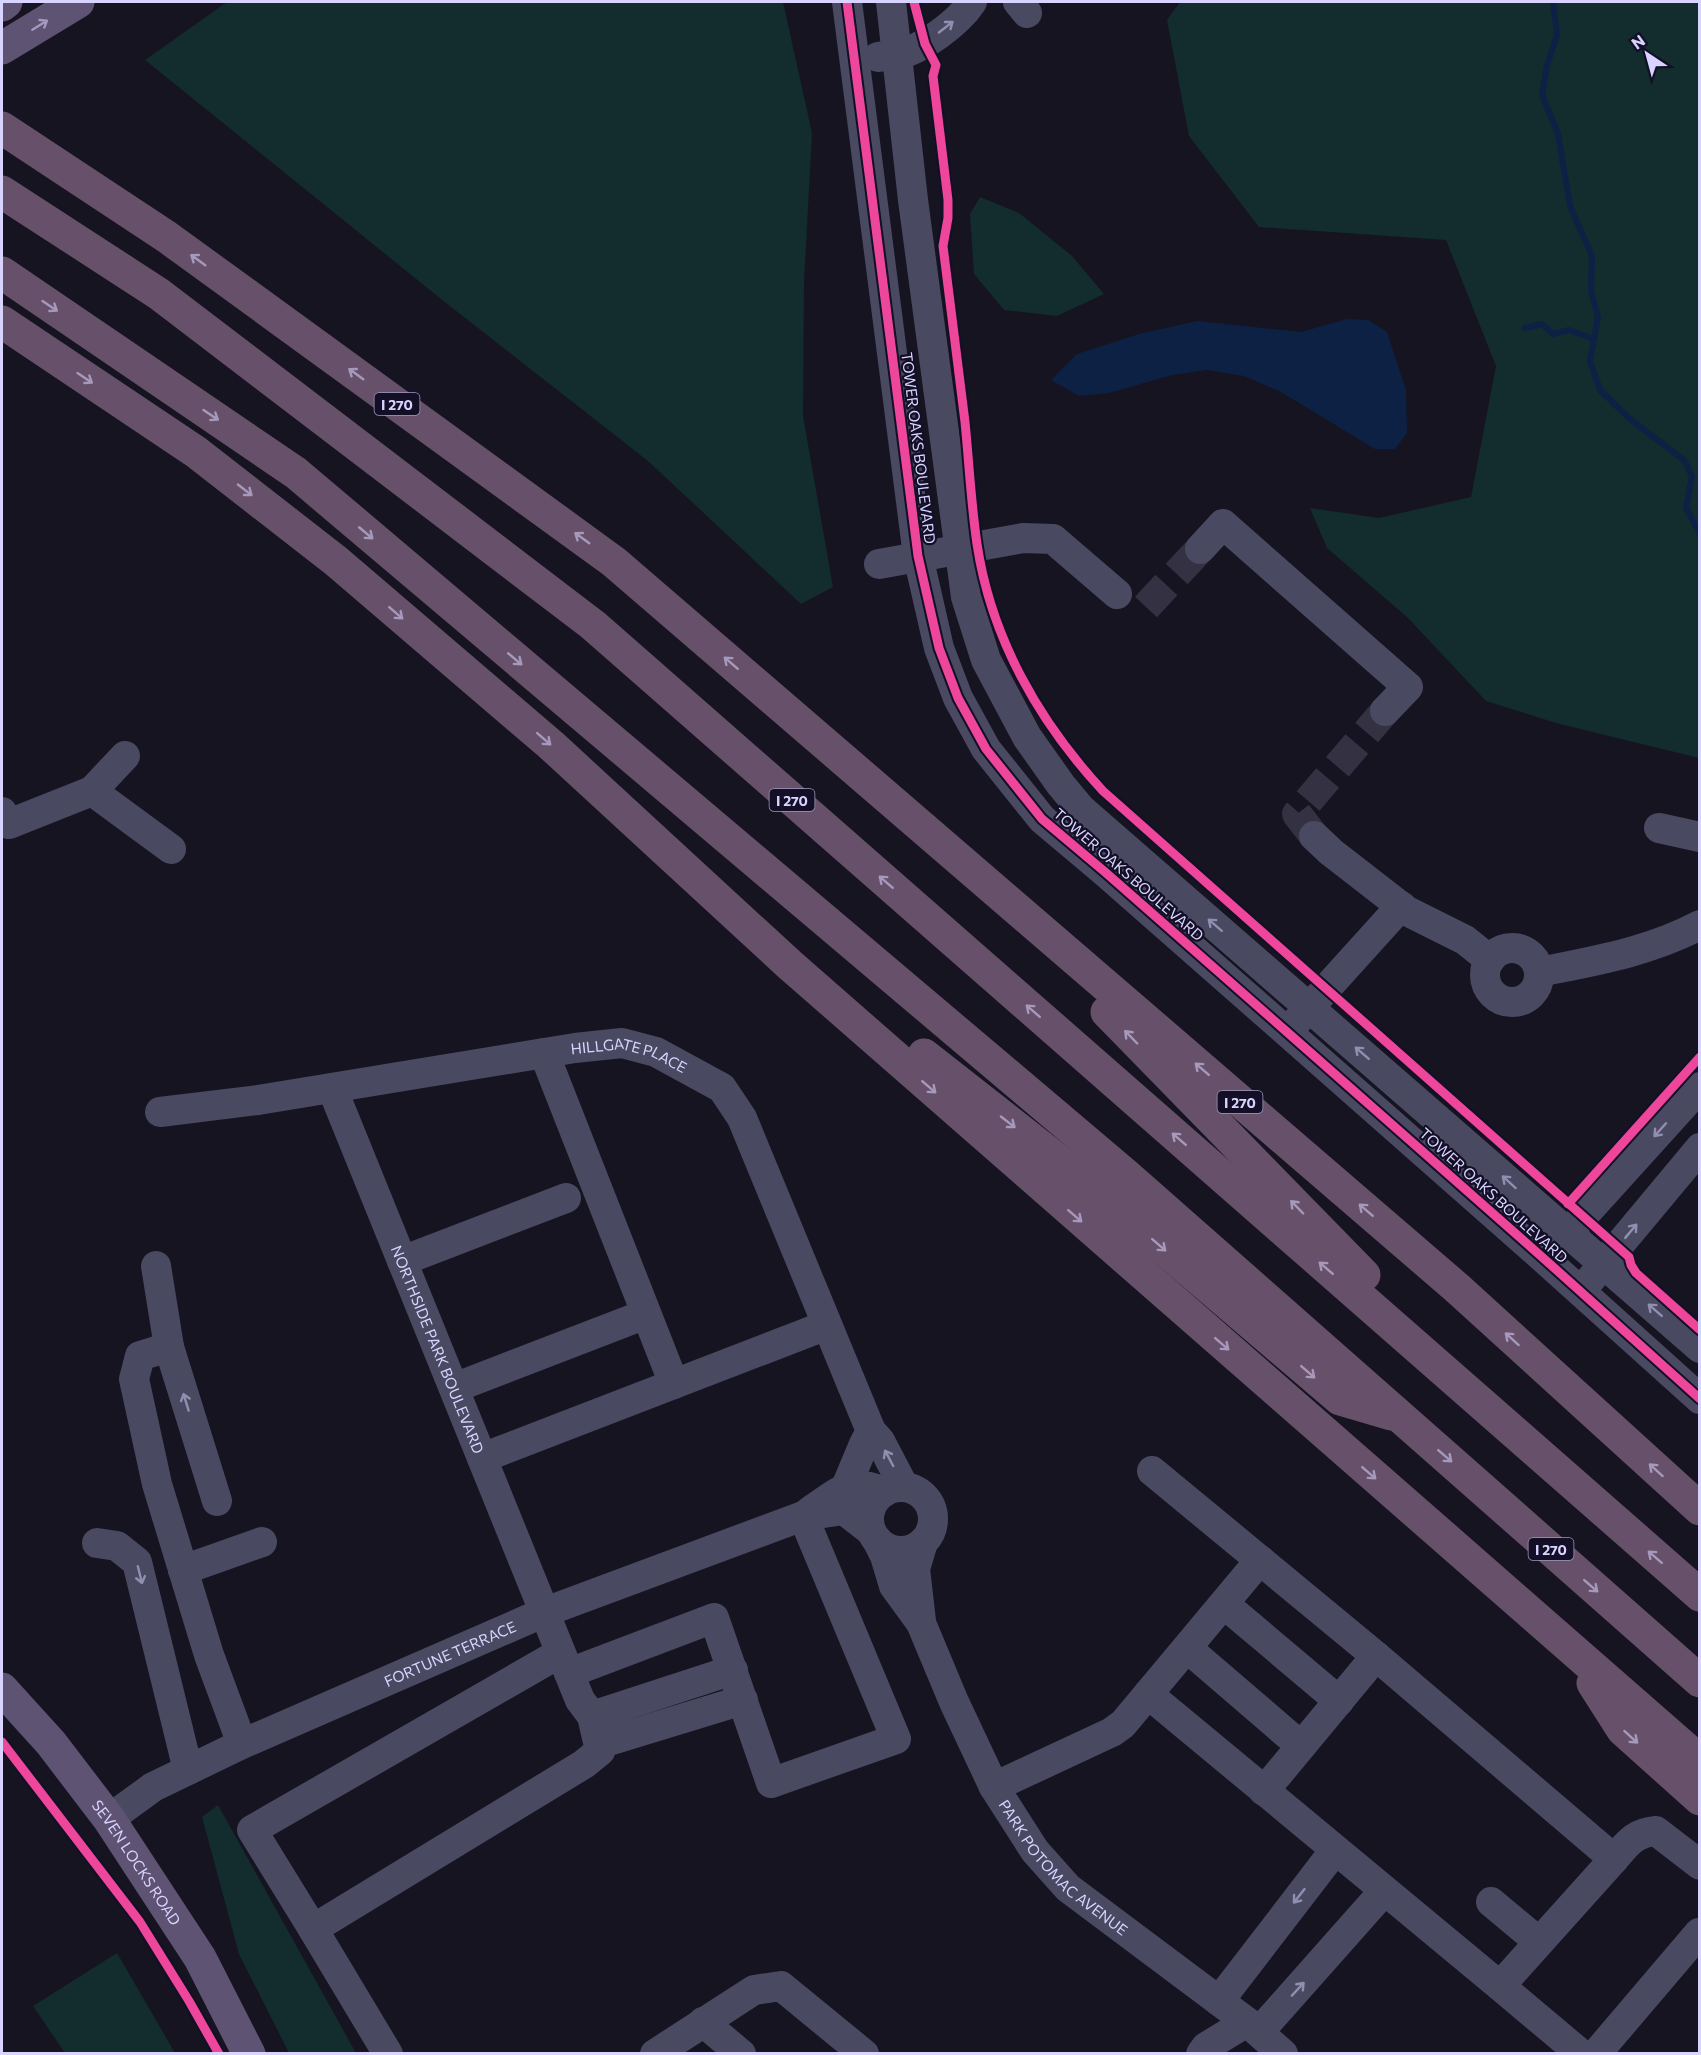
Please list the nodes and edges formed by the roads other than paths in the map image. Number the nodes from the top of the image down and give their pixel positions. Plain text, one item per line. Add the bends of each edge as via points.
1 (6, 2) edge
2 (78, 2) edge
3 (972, 2) edge
4 (898, 3) edge
5 (2, 5) edge
6 (848, 8) edge
7 (2, 48) edge
8 (897, 55) junction
9 (854, 58) junction
10 (2, 128) edge
11 (2, 192) edge
12 (2, 273) edge
13 (2, 322) edge
14 (959, 549) junction
15 (1200, 549) tunnel mouth
16 (918, 556) junction
17 (879, 564) dead end
18 (1121, 590) dead end
19 (1385, 711) tunnel mouth
20 (125, 756) dead end
21 (92, 791) junction
22 (2, 812) edge
23 (1659, 828) dead end
24 (1318, 832) tunnel mouth
25 (1700, 837) edge
26 (171, 849) dead end
27 (947, 849) junction
28 (1401, 906) junction
29 (1700, 925) edge
30 (1490, 960) junction
31 (790, 965) junction
32 (1539, 972) junction
33 (1310, 1007) junction
34 (1287, 1032) junction
35 (544, 1053) junction
36 (1700, 1087) edge
37 (332, 1088) junction
38 (160, 1112) dead end
39 (1700, 1148) edge
40 (566, 1198) dead end
41 (1567, 1234) junction
42 (1541, 1256) junction
43 (402, 1261) junction
44 (1603, 1265) junction
45 (156, 1266) dead end
46 (1580, 1292) junction
47 (646, 1314) junction
48 (827, 1325) junction
49 (169, 1347) junction
50 (1700, 1348) edge
51 (674, 1384) junction
52 (454, 1388) junction
53 (1700, 1399) edge
54 (1402, 1418) junction
55 (871, 1431) junction
56 (203, 1457) junction
57 (482, 1458) junction
58 (1544, 1459) junction
59 (1152, 1471) dead end
60 (155, 1474) junction
61 (846, 1487) junction
62 (894, 1489) junction
63 (217, 1501) dead end
64 (1700, 1509) edge
65 (803, 1516) junction
66 (874, 1536) junction
67 (262, 1542) dead end
68 (923, 1542) junction
69 (97, 1543) dead end
70 (1260, 1560) junction
71 (183, 1570) junction
72 (1700, 1595) edge
73 (1224, 1604) junction
74 (545, 1612) junction
75 (921, 1623) junction
76 (1187, 1648) junction
77 (1575, 1654) junction
78 (1376, 1656) junction
79 (565, 1663) junction
80 (733, 1670) junction
81 (1700, 1681) edge
82 (2, 1689) edge
83 (1148, 1694) junction
84 (742, 1700) junction
85 (1339, 1701) junction
86 (596, 1730) junction
87 (242, 1744) junction
88 (1301, 1746) junction
89 (1700, 1761) edge
90 (188, 1770) junction
91 (994, 1787) junction
92 (1264, 1791) junction
93 (1700, 1799) edge
94 (109, 1819) junction
95 (1335, 1850) junction
96 (1614, 1859) junction
97 (1700, 1865) edge
98 (1384, 1891) junction
99 (1491, 1902) dead end
100 (313, 1929) junction
101 (1699, 1933) edge
102 (1539, 1942) junction
103 (1500, 1986) junction
104 (1219, 2001) junction
105 (703, 2022) junction
106 (1253, 2027) junction
107 (249, 2054) edge
108 (388, 2054) edge
109 (655, 2054) edge
110 (741, 2054) edge
111 (864, 2054) edge
112 (1201, 2054) edge
113 (1230, 2054) edge
114 (1283, 2054) edge
115 (1581, 2054) edge
116 (1596, 2054) edge

1 - 5 main road
7 -> 2 main road
8 -> 3 street via 925,44
4 - 6 street
4 - 8 street, TOWER OAKS BOULEVARD
6 - 9 street, TOWER OAKS BOULEVARD
8 - 9 street
8 - 14 street, TOWER OAKS BOULEVARD
9 - 16 street, TOWER OAKS BOULEVARD
27 -> 10 highway, I 270 via 614,562 167,237
58 -> 11 highway, I 270 via 592,625 159,294
12 -> 54 highway, I 270 via 296,473 1126,1174
13 -> 31 highway via 196,452 336,561 551,745
14 - 16 street
14 - 18 street via 1023,538 1053,539
33 -> 14 street, TOWER OAKS BOULEVARD via 1081,808 1061,784 1027,737 986,660 966,597
15 - 19 street via 1223,524 1408,687
16 - 17 street
16 - 34 street, TOWER OAKS BOULEVARD via 939,648 958,698 986,749 1042,819
20 - 21 street
21 - 22 street via 9,824
21 - 26 street
23 - 25 street
24 - 28 street via 1335,834 1349,851 1351,868
58 -> 27 highway
64 -> 27 highway, I 270 via 1457,1288
28 - 30 street via 1465,940
28 - 33 street
29 - 32 street via 1614,958
30 - 32 street via 1509,948 1521,949 1533,958
30 - 32 street via 1485,971 1486,983 1494,996 1504,1002 1525,1000 1534,993
31 -> 54 highway via 917,1050 1087,1183 1340,1400
31 -> 77 highway
33 - 34 street
41 -> 33 street, TOWER OAKS BOULEVARD
34 - 42 street, TOWER OAKS BOULEVARD
35 - 37 street, HILLGATE PLACE
35 - 47 street
35 - 48 street, HILLGATE PLACE via 622,1043 656,1052 722,1088 742,1118
36 -> 41 street
37 - 38 street, HILLGATE PLACE
37 - 43 street, NORTHSIDE PARK BOULEVARD
44 -> 39 street
40 - 43 street
41 - 42 street
41 - 44 street, TOWER OAKS BOULEVARD
42 - 46 street, TOWER OAKS BOULEVARD
43 - 52 street, NORTHSIDE PARK BOULEVARD
44 - 46 street
50 -> 44 street, TOWER OAKS BOULEVARD
45 - 49 street
46 - 53 street, TOWER OAKS BOULEVARD
47 - 51 street
47 - 52 street
48 - 51 street
48 - 55 street, HILLGATE PLACE
56 -> 49 street
49 - 60 street via 140,1356 134,1379
51 - 57 street
52 - 57 street, NORTHSIDE PARK BOULEVARD
54 -> 81 highway, I 270
55 - 61 street
62 -> 55 street, HILLGATE PLACE via 880,1441
56 - 60 street
56 - 63 street
57 - 74 street, NORTHSIDE PARK BOULEVARD
72 -> 58 highway, I 270
59 - 70 street
60 - 71 street
61 - 62 street via 863,1484
61 - 65 street, FORTUNE TERRACE
62 - 66 street via 876,1499 870,1509
62 - 68 street via 916,1491 929,1505 932,1524
65 - 66 street, FORTUNE TERRACE via 844,1509
65 - 74 street, FORTUNE TERRACE
65 - 84 street via 896,1739 771,1783
66 - 68 street via 895,1551 915,1548
66 - 75 street via 894,1586
67 - 71 street
68 - 75 street via 915,1569
69 -> 90 street via 117,1546 137,1562
70 - 73 street
70 - 78 street
71 - 87 street
73 - 76 street
73 - 85 street
74 - 79 street, NORTHSIDE PARK BOULEVARD
74 - 87 street, FORTUNE TERRACE
75 - 91 street, PARK POTOMAC AVENUE
76 - 83 street
76 - 88 street
77 - 89 highway
77 -> 93 highway via 1623,1730
78 - 85 street
78 - 96 street
79 - 80 street via 714,1618
79 - 86 street, NORTHSIDE PARK BOULEVARD
79 - 100 street via 252,1830
80 - 84 street
80 - 86 street
82 - 94 main road, SEVEN LOCKS ROAD via 51,1743
83 - 91 street via 1112,1732
83 - 92 street
84 - 86 street
85 - 88 street
86 - 100 street via 600,1751 584,1764
87 - 90 street, FORTUNE TERRACE
88 - 92 street
90 - 94 street, FORTUNE TERRACE via 153,1787
91 - 104 street, PARK POTOMAC AVENUE via 1035,1851 1068,1888
92 - 95 street
94 - 107 main road, SEVEN LOCKS ROAD via 200,1958
95 - 98 street
95 -> 104 street
96 - 97 street via 1632,1839 1656,1831
96 - 102 street
98 - 103 street
106 -> 98 street
99 - 102 street
100 - 108 street
101 - 116 street
102 - 103 street
103 - 115 street
104 - 106 street, PARK POTOMAC AVENUE
105 - 109 street
105 - 110 street
105 - 111 street via 754,1990 781,1986
106 - 112 street via 1206,2047
106 - 113 street
106 - 114 street, PARK POTOMAC AVENUE

